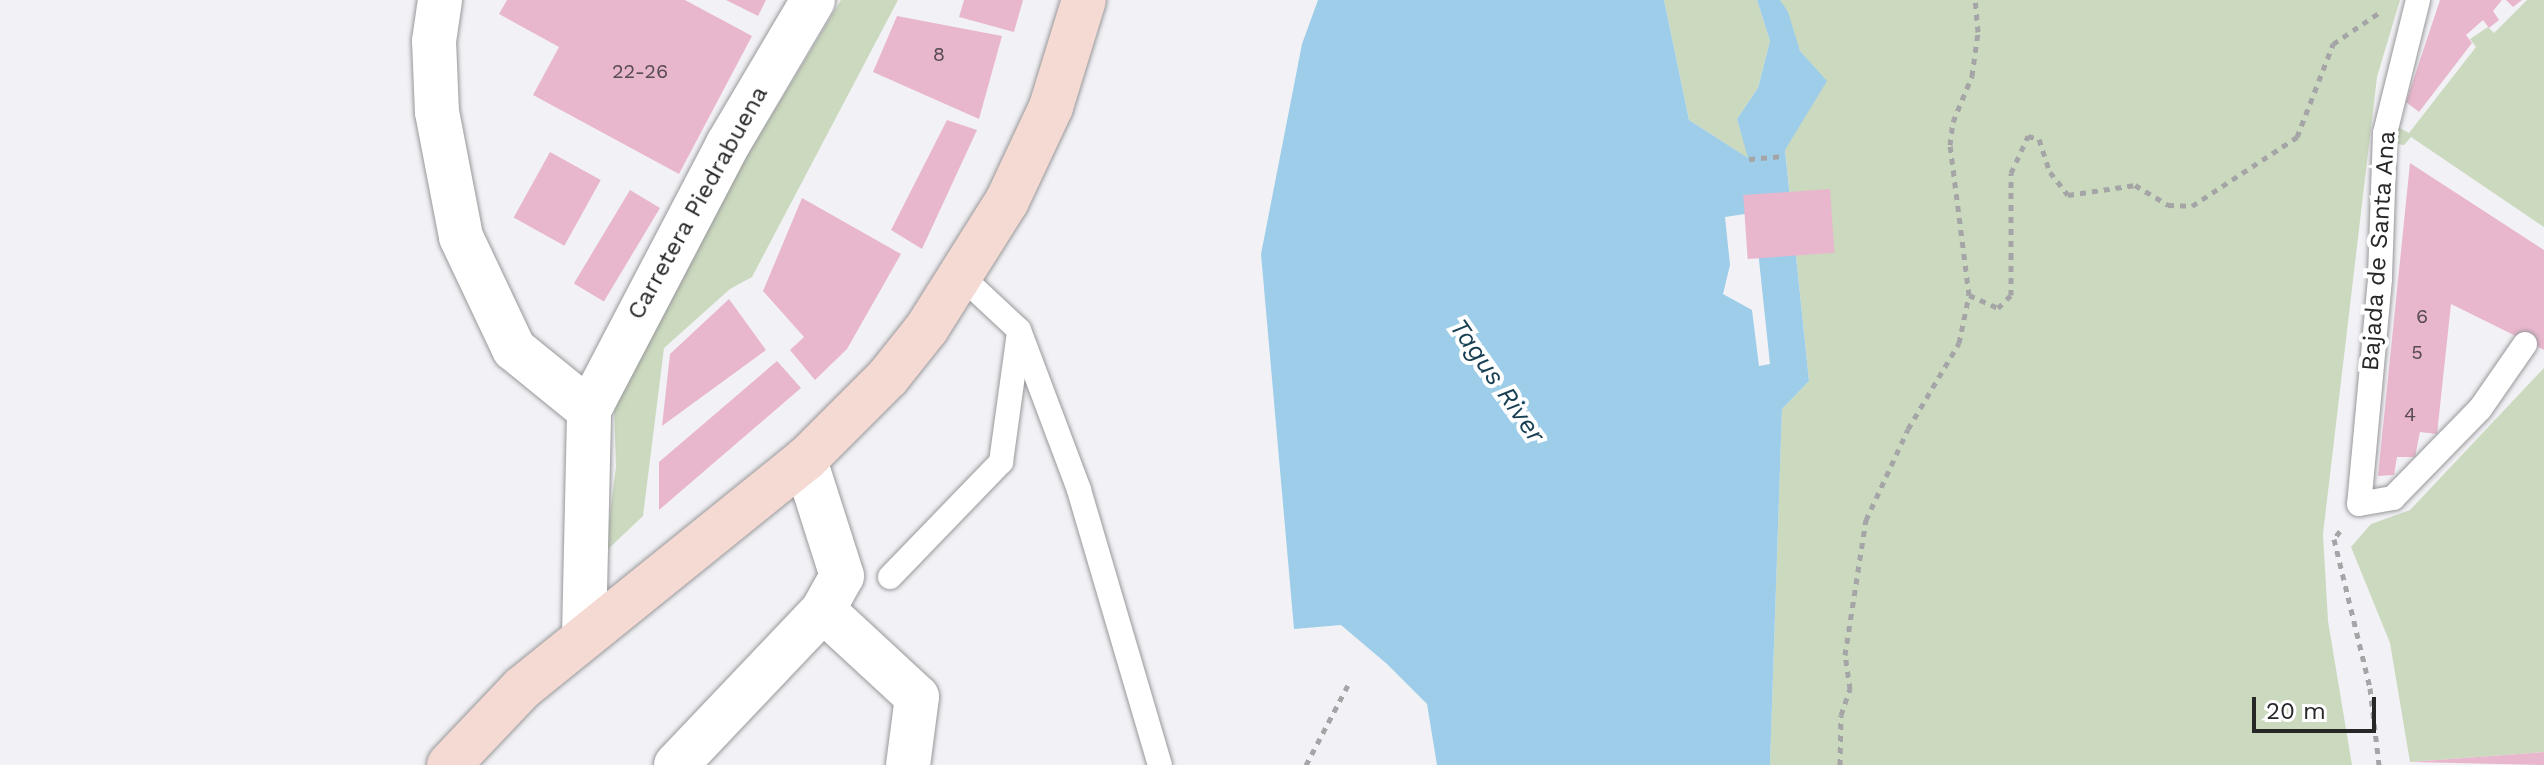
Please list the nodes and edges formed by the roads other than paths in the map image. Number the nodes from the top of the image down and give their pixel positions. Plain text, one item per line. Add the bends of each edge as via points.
1 (440, 0) edge
2 (813, 0) edge
3 (1084, 0) edge
4 (2418, 0) edge
5 (961, 276) junction
6 (1019, 330) junction
7 (2525, 344) dead end
8 (589, 410) junction
9 (805, 460) junction
10 (890, 577) dead end
11 (823, 610) junction
12 (584, 636) junction
13 (449, 765) edge
14 (676, 765) edge
15 (908, 765) edge
16 (1160, 765) edge

1 - 8 street via 434,41 437,112 461,237 514,349
2 - 8 street, Carretera Piedrabuena via 728,144
3 - 5 main road via 1051,107 1007,201
4 - 7 lane, Bajada de Santa Ana via 2385,133 2380,279 2359,504 2393,498 2480,409
5 - 6 lane
5 - 9 main road via 888,377
6 - 10 lane via 1001,462
6 - 16 lane via 1079,490
8 - 12 street, Carretera Piedrabuena
9 - 11 street via 842,576
9 - 12 main road
11 - 14 street
11 - 15 street via 917,697
12 - 13 main road via 522,688

